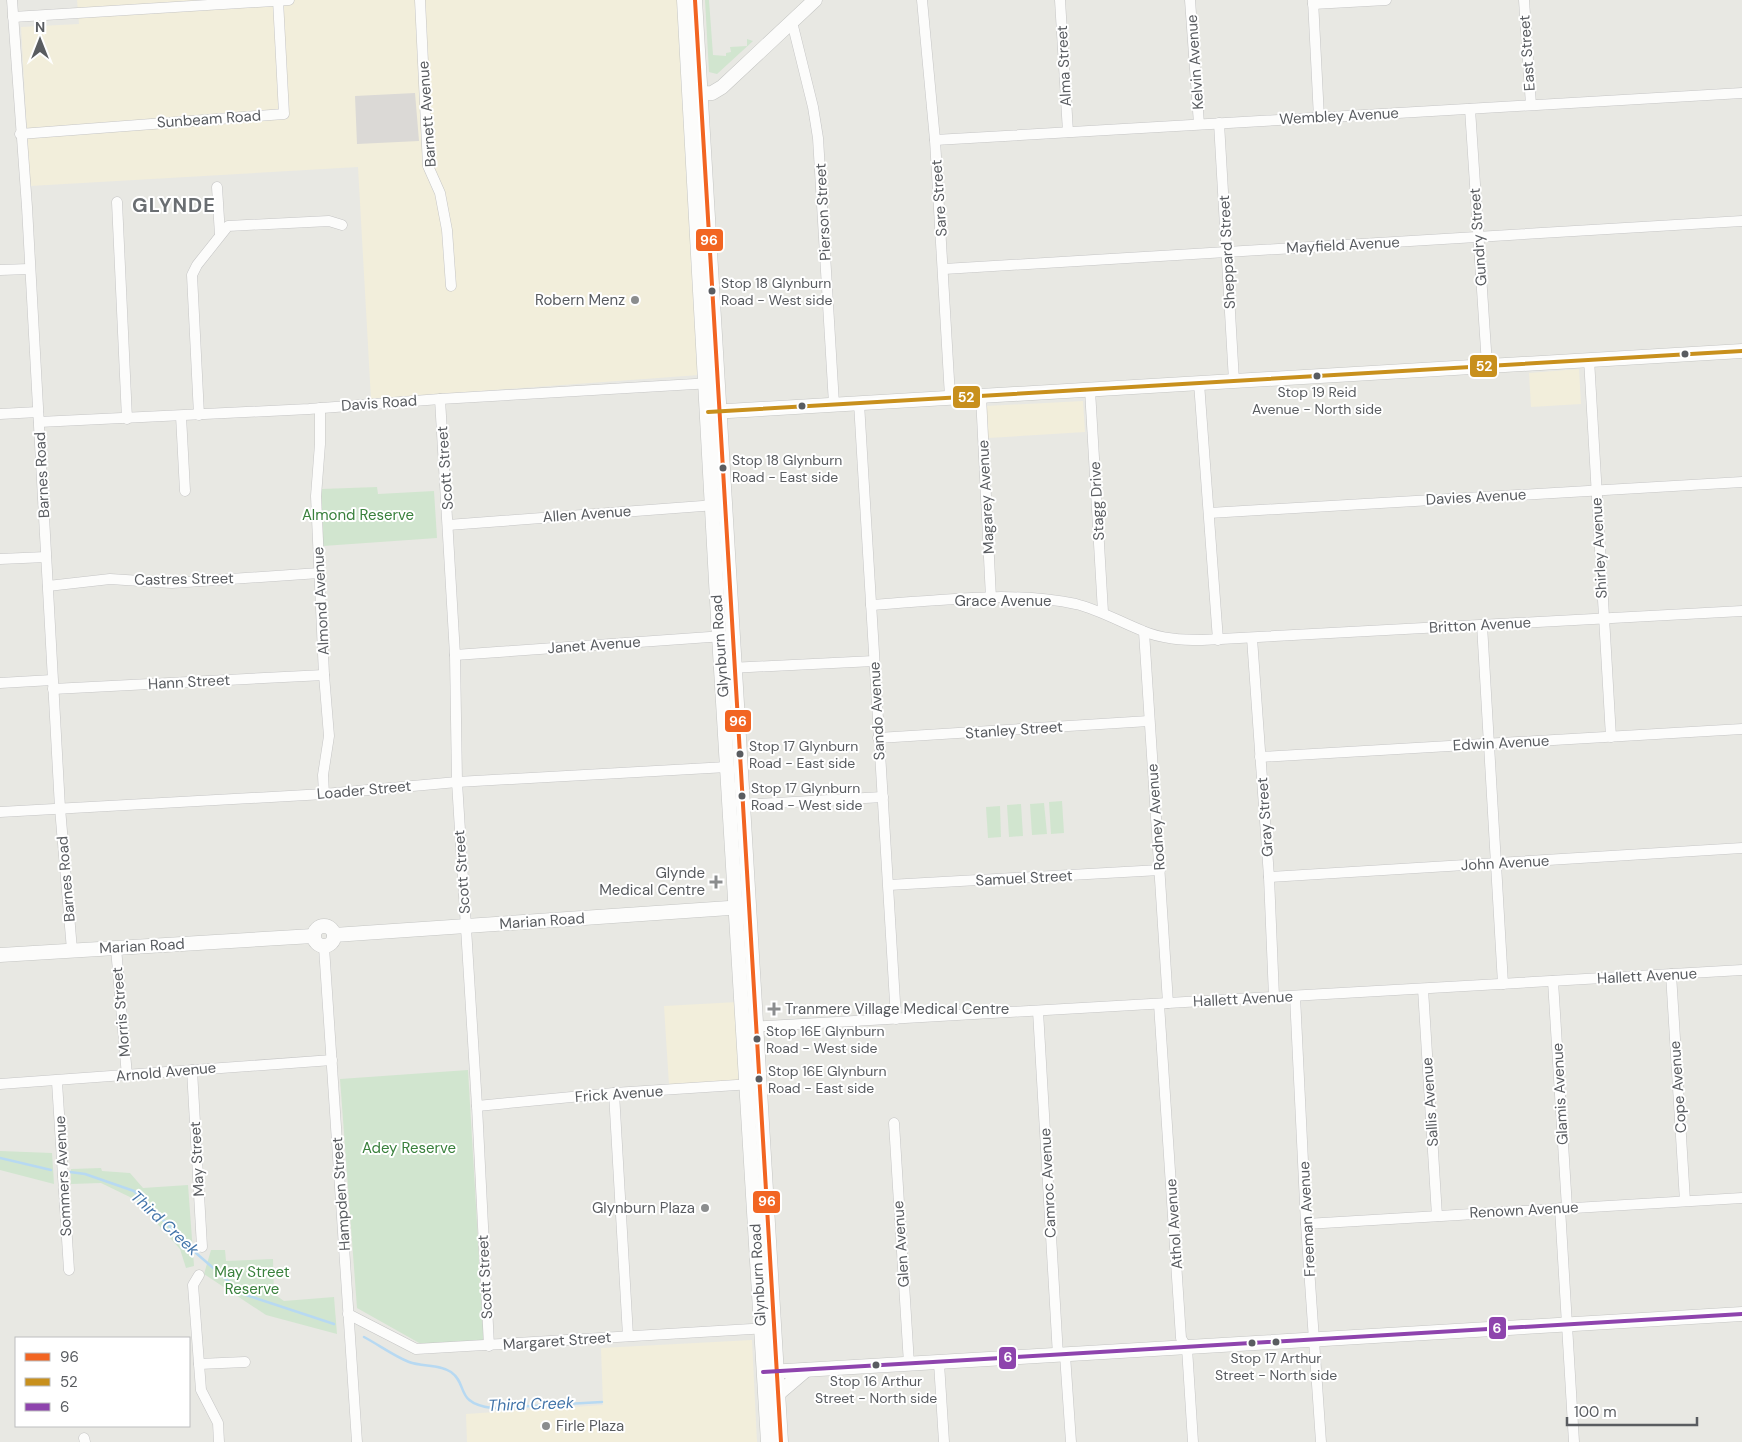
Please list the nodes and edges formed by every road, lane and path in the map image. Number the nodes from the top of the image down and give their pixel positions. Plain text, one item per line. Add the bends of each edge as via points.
1 (12, 0) edge
2 (278, 0) edge
3 (289, 0) edge
4 (420, 0) edge
5 (684, 0) edge
6 (695, 0) edge
7 (815, 0) edge
8 (922, 0) edge
9 (1060, 0) edge
10 (1190, 0) edge
11 (1386, 0) edge
12 (1524, 0) edge
13 (1313, 2) edge
14 (143, 4) edge
15 (13, 17) junction
16 (792, 22) junction
17 (1742, 93) edge
18 (695, 94) junction
19 (1531, 105) junction
20 (1470, 109) junction
21 (1319, 118) junction
22 (1219, 123) junction
23 (1199, 124) junction
24 (1068, 132) junction
25 (20, 134) junction
26 (935, 140) junction
27 (217, 187) dead end
28 (117, 202) dead end
29 (1742, 221) edge
30 (342, 225) dead end
31 (220, 235) junction
32 (1478, 237) junction
33 (1227, 252) junction
34 (29, 268) junction
35 (944, 269) junction
36 (0, 270) edge
37 (451, 286) dead end
38 (1742, 351) edge
39 (1589, 359) junction
40 (1487, 365) junction
41 (1234, 381) junction
42 (712, 383) junction
43 (1199, 383) junction
44 (1090, 390) junction
45 (981, 396) junction
46 (950, 397) junction
47 (440, 399) junction
48 (859, 403) junction
49 (834, 404) junction
50 (320, 408) junction
51 (714, 412) junction
52 (0, 414) edge
53 (199, 415) junction
54 (181, 416) junction
55 (38, 417) junction
56 (128, 418) junction
57 (1742, 482) edge
58 (185, 491) dead end
59 (1596, 491) junction
60 (718, 504) junction
61 (1209, 513) junction
62 (448, 525) junction
63 (46, 557) junction
64 (0, 559) edge
65 (319, 573) junction
66 (48, 586) junction
67 (991, 598) junction
68 (871, 605) junction
69 (1742, 611) edge
70 (1103, 612) junction
71 (1603, 618) junction
72 (1482, 625) junction
73 (1144, 632) junction
74 (725, 636) junction
75 (1252, 638) junction
76 (1218, 640) junction
77 (455, 655) junction
78 (874, 661) junction
79 (721, 668) junction
80 (736, 668) junction
81 (324, 675) junction
82 (0, 683) edge
83 (52, 684) junction
84 (1149, 721) junction
85 (1742, 729) edge
86 (1611, 737) junction
87 (878, 738) junction
88 (1488, 744) junction
89 (1260, 757) junction
90 (727, 767) junction
91 (457, 782) junction
92 (324, 794) junction
93 (883, 797) junction
94 (742, 806) junction
95 (60, 808) junction
96 (0, 812) edge
97 (1742, 848) edge
98 (1496, 863) junction
99 (1160, 870) junction
100 (1269, 876) junction
101 (888, 885) junction
102 (750, 906) junction
103 (735, 907) junction
104 (466, 926) junction
105 (334, 935) junction
106 (313, 936) junction
107 (324, 947) junction
108 (116, 948) junction
109 (72, 950) junction
110 (0, 955) edge
111 (1742, 970) edge
112 (1671, 974) junction
113 (1553, 981) junction
114 (1503, 984) junction
115 (1423, 988) junction
116 (1295, 996) junction
117 (1274, 997) junction
118 (1164, 1003) junction
119 (1038, 1010) junction
120 (896, 1019) junction
121 (750, 1027) junction
122 (332, 1060) junction
123 (192, 1070) junction
124 (127, 1076) junction
125 (57, 1082) junction
126 (0, 1084) edge
127 (753, 1084) junction
128 (614, 1093) junction
129 (478, 1106) junction
130 (763, 1117) junction
131 (894, 1123) dead end
132 (751, 1151) junction
133 (1742, 1198) edge
134 (1685, 1200) junction
135 (1563, 1208) junction
136 (1437, 1216) junction
137 (1306, 1224) junction
138 (202, 1247) dead end
139 (69, 1270) dead end
140 (199, 1275) dead end
141 (348, 1314) junction
142 (1742, 1314) edge
143 (1568, 1325) junction
144 (768, 1328) junction
145 (628, 1336) junction
146 (1314, 1340) junction
147 (489, 1346) junction
148 (1188, 1348) junction
149 (1062, 1355) junction
150 (246, 1362) dead end
151 (939, 1363) junction
152 (199, 1364) junction
153 (909, 1364) junction
154 (806, 1370) junction
155 (771, 1371) junction
156 (779, 1393) junction
157 (219, 1442) edge
158 (357, 1442) edge
159 (768, 1442) edge
160 (781, 1442) edge
161 (944, 1442) edge
162 (1071, 1442) edge
163 (1193, 1442) edge
164 (1321, 1442) edge
165 (1574, 1442) edge

1 - 15 street, Barnes Road
2 - 3 street
2 - 14 street
2 - 25 street, Sunbeam Road via 284,114
4 - 37 street, Barnett Avenue via 428,166 440,193 447,230
5 - 18 street, Glynburn Road
6 - 18 street, Glynburn Road
7 - 16 street
8 - 26 street, Sare Street
9 - 24 street, Alma Street
10 - 23 street, Kelvin Avenue
11 - 13 street
12 - 19 street, East Street
13 - 21 street
14 - 15 street
15 - 25 street, Barnes Road
16 - 18 street via 722,87 712,93
16 - 49 street, Pierson Street via 818,138
17 - 19 street, Wembley Avenue
18 - 42 street, Glynburn Road
19 - 20 street, Wembley Avenue
20 - 21 street, Wembley Avenue
20 - 32 street, Gundry Street
21 - 22 street, Wembley Avenue
22 - 23 street, Wembley Avenue
22 - 33 street, Sheppard Street
23 - 24 street, Wembley Avenue
24 - 26 street, Wembley Avenue
25 - 34 street, Barnes Road
26 - 35 street, Sare Street
27 - 31 street
28 - 56 street
29 - 32 street, Mayfield Avenue
30 - 31 street via 329,221 233,225
31 - 53 street via 192,273
32 - 33 street, Mayfield Avenue
32 - 40 street, Gundry Street
33 - 35 street, Mayfield Avenue
33 - 41 street, Sheppard Street
34 - 36 street
34 - 55 street, Barnes Road
35 - 46 street, Sare Street
38 - 39 street
39 - 40 street
39 - 59 street, Shirley Avenue
40 - 41 street
41 - 43 street
42 - 47 street, Davis Road
42 - 51 street, Glynburn Road
43 - 44 street
43 - 61 street
44 - 45 street
44 - 70 street, Stagg Drive
45 - 46 street
45 - 67 street, Magarey Avenue
46 - 48 street
47 - 50 street, Davis Road
47 - 62 street, Scott Street
48 - 49 street
48 - 68 street, Sando Avenue
49 - 51 street
50 - 53 street, Davis Road
50 - 65 street, Almond Avenue via 316,496
51 - 60 street, Glynburn Road
52 - 55 street, Davis Road
53 - 54 street, Davis Road
54 - 56 street, Davis Road
54 - 58 street
55 - 56 street, Davis Road
55 - 63 street, Barnes Road
57 - 59 street, Davies Avenue
59 - 61 street, Davies Avenue
59 - 71 street, Shirley Avenue
60 - 62 street, Allen Avenue
60 - 74 street, Glynburn Road
61 - 76 street
62 - 77 street, Scott Street
63 - 64 street
63 - 66 street, Barnes Road
65 - 66 street, Castres Street via 172,583 110,579
65 - 81 street, Almond Avenue
66 - 83 street, Barnes Road
67 - 68 street, Grace Avenue
67 - 70 street, Grace Avenue via 1044,599
68 - 78 street, Sando Avenue
69 - 71 street, Britton Avenue
70 - 73 street, Grace Avenue
71 - 72 street, Britton Avenue
71 - 86 street, Shirley Avenue
72 - 75 street, Britton Avenue
72 - 88 street
73 - 76 street, Grace Avenue via 1183,640
73 - 84 street, Rodney Avenue
74 - 77 street, Janet Avenue
74 - 79 street, Glynburn Road
74 - 80 street, Glynburn Road
75 - 76 street, Britton Avenue
75 - 89 street, Gray Street
77 - 91 street, Scott Street
78 - 80 street
78 - 87 street, Sando Avenue
79 - 80 street
79 - 90 street, Glynburn Road
80 - 94 street, Glynburn Road
81 - 83 street, Hann Street
81 - 92 street, Almond Avenue via 330,736 323,775
82 - 83 street, Hann Street
83 - 95 street, Barnes Road
84 - 87 street, Stanley Street
84 - 99 street, Rodney Avenue
85 - 86 street, Edwin Avenue
86 - 88 street, Edwin Avenue
87 - 93 street, Sando Avenue
88 - 89 street, Edwin Avenue
88 - 98 street
89 - 100 street, Gray Street
90 - 91 street, Loader Street
90 - 103 street, Glynburn Road
91 - 92 street, Loader Street
91 - 104 street, Scott Street
92 - 95 street, Loader Street
93 - 94 street
93 - 101 street, Sando Avenue
94 - 102 street, Glynburn Road
95 - 96 street, Loader Street
95 - 109 street, Barnes Road
97 - 98 street, John Avenue
98 - 100 street, John Avenue
98 - 114 street
99 - 101 street, Samuel Street
99 - 118 street, Rodney Avenue
100 - 117 street, Gray Street
101 - 120 street, Sando Avenue
102 - 103 street, Marian Road
102 - 121 street, Glynburn Road
103 - 104 street, Marian Road
103 - 121 street, Glynburn Road
104 - 105 street, Marian Road
104 - 129 street, Scott Street
105 - 106 street via 326,926 316,929
105 - 107 street via 331,944
106 - 107 street via 316,943
106 - 108 street, Marian Road
107 - 122 street, Hampden Street
108 - 109 street, Marian Road
108 - 124 street, Morris Street
109 - 110 street, Marian Road
111 - 112 street, Hallett Avenue
112 - 113 street, Hallett Avenue
112 - 134 street, Cope Avenue
113 - 114 street, Hallett Avenue
113 - 135 street, Glamis Avenue
114 - 115 street, Hallett Avenue
115 - 116 street, Hallett Avenue
115 - 136 street, Sallis Avenue
116 - 117 street, Hallett Avenue
116 - 137 street, Freeman Avenue
117 - 118 street, Hallett Avenue
118 - 119 street, Hallett Avenue
118 - 148 street, Athol Avenue via 1181,1338
119 - 120 street, Hallett Avenue
119 - 149 street, Camroc Avenue
120 - 121 street, Hallett Avenue
121 - 127 street, Glynburn Road
122 - 123 street, Arnold Avenue
122 - 141 street, Hampden Street
123 - 124 street, Arnold Avenue
123 - 138 street, May Street
124 - 125 street, Arnold Avenue
125 - 126 street, Arnold Avenue
125 - 139 street, Sommers Avenue
127 - 128 street, Frick Avenue
127 - 130 street, Glynburn Road
127 - 132 street, Glynburn Road
128 - 129 street, Frick Avenue
128 - 145 street
129 - 147 street, Scott Street
130 - 132 street via 756,1125
130 - 144 street, Glynburn Road
131 - 153 street, Glen Avenue
132 - 144 street, Glynburn Road
133 - 134 street, Renown Avenue
134 - 135 street, Renown Avenue
135 - 136 street, Renown Avenue
135 - 143 street, Glamis Avenue
136 - 137 street, Renown Avenue
137 - 146 street, Freeman Avenue
140 - 152 street via 193,1285
141 - 147 street, Margaret Street via 416,1349
141 - 158 street, Hampden Street
142 - 143 street
143 - 146 street
143 - 165 street, Glamis Avenue
144 - 145 street, Margaret Street
144 - 155 street, Glynburn Road
145 - 147 street, Margaret Street
146 - 148 street
146 - 164 street, Freeman Avenue
148 - 149 street
148 - 163 street, Athol Avenue
149 - 151 street
149 - 162 street, Camroc Avenue
150 - 152 street
151 - 153 street
151 - 161 street
152 - 157 street via 201,1390 218,1422
153 - 154 street
154 - 155 street
154 - 156 street
155 - 156 street, Glynburn Road
155 - 159 street, Glynburn Road
156 - 160 street, Glynburn Road

